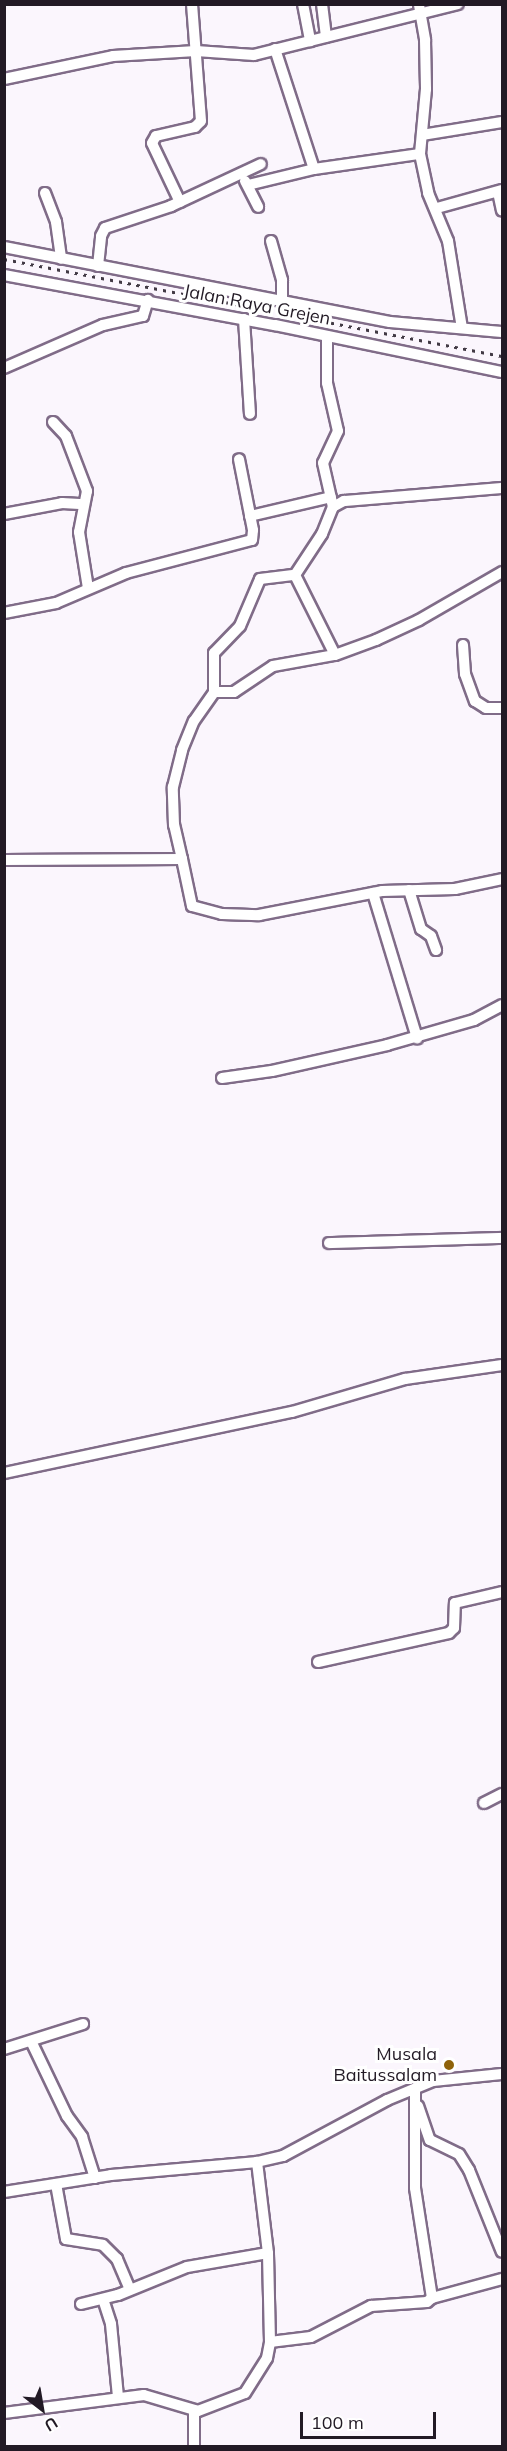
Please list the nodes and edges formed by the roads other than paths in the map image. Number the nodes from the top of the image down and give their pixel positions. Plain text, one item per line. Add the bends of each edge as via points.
1 (192, 4) edge
2 (303, 4) edge
3 (322, 4) edge
4 (458, 4) edge
5 (419, 8) edge
6 (326, 37) junction
7 (310, 41) junction
8 (275, 50) junction
9 (196, 51) junction
10 (4, 79) edge
11 (502, 122) edge
12 (422, 135) junction
13 (420, 154) junction
14 (261, 164) dead end
15 (314, 169) junction
16 (241, 173) junction
17 (248, 185) junction
18 (500, 191) edge
19 (45, 193) dead end
20 (180, 202) junction
21 (258, 207) dead end
22 (436, 207) junction
23 (502, 212) edge
24 (272, 241) dead end
25 (4, 247) edge
26 (61, 259) junction
27 (98, 266) junction
28 (4, 275) edge
29 (148, 300) junction
30 (282, 301) junction
31 (244, 319) junction
32 (462, 328) junction
33 (502, 332) edge
34 (327, 336) junction
35 (4, 368) edge
36 (502, 372) edge
37 (250, 414) dead end
38 (54, 422) dead end
39 (239, 459) dead end
40 (502, 488) edge
41 (332, 502) junction
42 (84, 504) junction
43 (4, 514) edge
44 (250, 516) junction
45 (502, 572) edge
46 (295, 575) junction
47 (88, 588) junction
48 (4, 613) edge
49 (463, 645) dead end
50 (335, 655) junction
51 (214, 692) junction
52 (502, 708) edge
53 (4, 860) edge
54 (182, 860) junction
55 (502, 879) edge
56 (409, 890) junction
57 (372, 892) junction
58 (436, 950) dead end
59 (502, 1005) edge
60 (417, 1038) junction
61 (222, 1078) dead end
62 (502, 1238) edge
63 (329, 1243) dead end
64 (502, 1365) edge
65 (4, 1473) edge
66 (502, 1592) edge
67 (318, 1662) dead end
68 (502, 1794) edge
69 (484, 1803) dead end
70 (83, 2024) dead end
71 (31, 2042) junction
72 (4, 2049) edge
73 (502, 2074) edge
74 (415, 2093) junction
75 (257, 2162) junction
76 (95, 2178) junction
77 (56, 2184) junction
78 (4, 2192) edge
79 (502, 2252) edge
80 (268, 2253) junction
81 (502, 2279) edge
82 (130, 2289) junction
83 (432, 2298) junction
84 (103, 2299) junction
85 (81, 2304) dead end
86 (270, 2342) junction
87 (118, 2397) junction
88 (194, 2410) junction
89 (4, 2414) edge
90 (194, 2446) edge

1 - 9 street
2 - 7 street
3 - 6 street
4 - 5 street
5 - 6 street
5 - 12 street via 426,56
6 - 7 street
7 - 8 street
8 - 9 street via 244,56
8 - 15 street
9 - 10 street via 113,56
9 - 20 street via 201,121 195,127 156,136 152,143
11 - 12 street
12 - 13 street
13 - 15 street
13 - 22 street via 428,193
14 - 16 street
15 - 17 street
16 - 17 street
16 - 20 street
17 - 21 street
18 - 22 street
18 - 23 street
19 - 26 street via 56,222
20 - 27 street via 105,228
22 - 32 street via 448,240
24 - 30 street via 282,280
25 - 26 street
26 - 27 street
27 - 30 street
28 - 29 street, Jalan Raya Grejen
29 - 31 street, Jalan Raya Grejen
29 - 35 street via 143,316 103,325
30 - 32 street via 390,322
31 - 34 street, Jalan Raya Grejen
31 - 37 street
32 - 33 street
34 - 36 street, Jalan Raya Grejen
34 - 41 street via 327,383 338,431 323,463
38 - 42 street via 62,428 84,483
39 - 44 street
40 - 41 street via 441,496 366,496
41 - 44 street
41 - 46 street via 322,534
42 - 43 street via 62,503
42 - 47 street via 79,532
44 - 47 street via 254,534 250,541 126,573
45 - 50 street via 419,620
46 - 50 street
46 - 51 street via 267,575 257,583 240,626 214,653
47 - 48 street via 56,603
49 - 52 street via 465,674 475,701 486,708
50 - 51 street via 273,666 234,692
51 - 54 street via 194,721 173,787 174,825
53 - 54 street
54 - 57 street via 192,906 222,914 259,915
55 - 56 street via 455,889
56 - 57 street
56 - 58 street via 421,929 432,936
57 - 60 street
59 - 60 street via 474,1020
60 - 61 street via 333,1059
62 - 63 street
64 - 65 street via 405,1379 292,1413
66 - 67 street via 455,1603 454,1628 449,1633
68 - 69 street
70 - 71 street
71 - 72 street
71 - 76 street via 82,2137
73 - 74 street via 433,2081
74 - 75 street via 387,2100 283,2156
74 - 79 street via 429,2140 459,2154 469,2170
74 - 83 street via 415,2188
75 - 76 street
75 - 80 street
76 - 77 street
77 - 78 street
77 - 82 street via 66,2239 103,2245 117,2259
80 - 82 street via 188,2267
80 - 86 street
81 - 83 street
82 - 84 street
83 - 86 street via 427,2302 371,2306 311,2337
84 - 85 street
84 - 87 street via 111,2324
86 - 88 street via 267,2358 245,2393 218,2406
87 - 88 street via 144,2395
87 - 89 street
88 - 90 street

